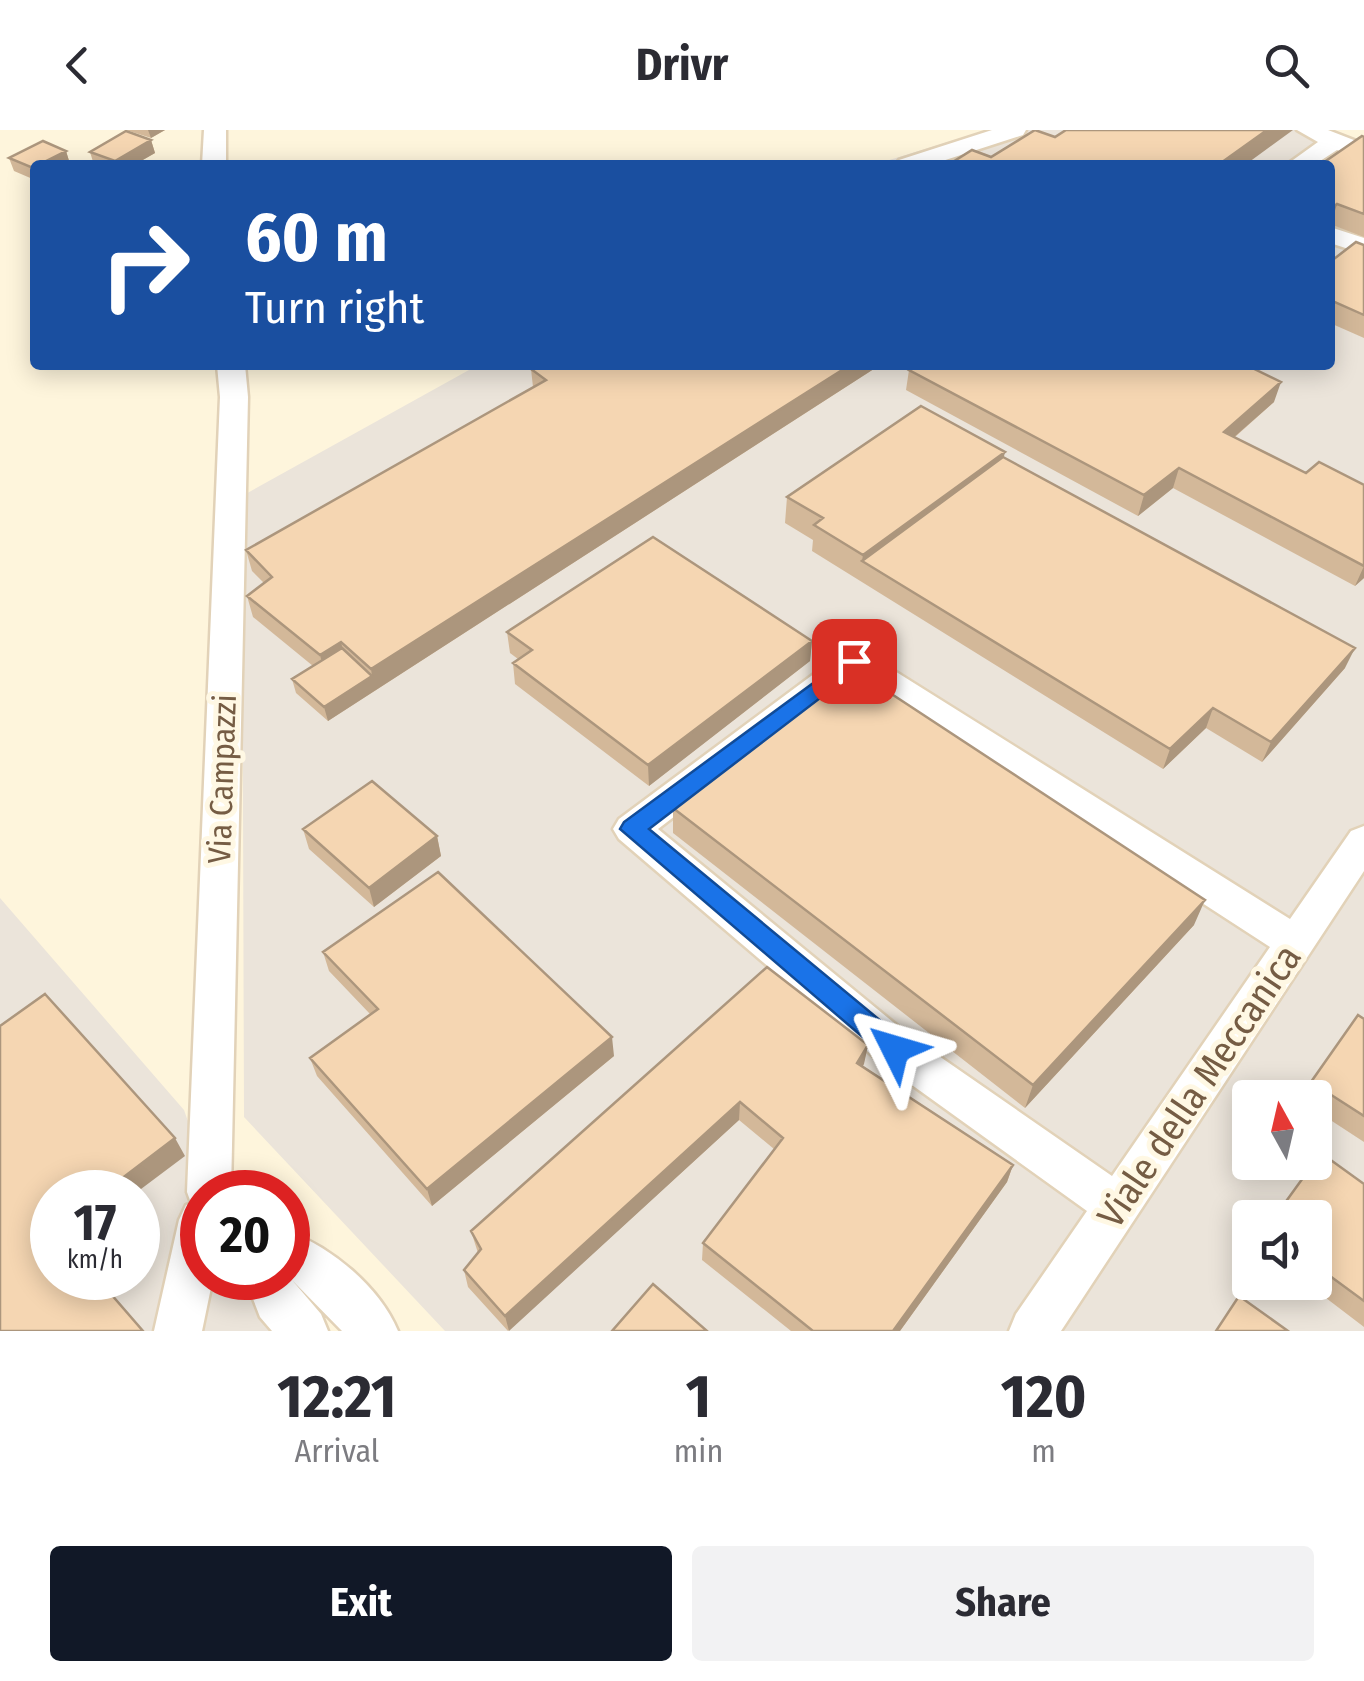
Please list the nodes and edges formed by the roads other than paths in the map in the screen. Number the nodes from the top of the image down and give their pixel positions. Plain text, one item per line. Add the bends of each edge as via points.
1 (215, 130) edge
2 (1015, 130) edge
3 (1308, 130) edge
4 (1335, 141) junction
5 (1364, 152) edge
6 (214, 160) edge
7 (922, 160) edge
8 (1306, 160) edge
9 (1335, 236) edge
10 (1364, 247) edge
11 (231, 370) edge
12 (1364, 842) edge
13 (1295, 943) junction
14 (211, 1170) edge
15 (1118, 1207) junction
16 (310, 1265) edge
17 (185, 1300) edge
18 (276, 1300) edge
19 (178, 1331) edge
20 (304, 1331) edge
21 (374, 1331) edge
22 (1033, 1331) edge

1 - 6 street
2 - 7 street
3 - 4 street
4 - 5 street
4 - 8 street
9 - 10 street
11 - 14 street, Via Campazzi
12 - 13 street, Viale della Meccanica
13 - 15 street, Viale della Meccanica
13 - 15 street via 854,661 632,829 895,1049
15 - 22 street, Viale della Meccanica
16 - 21 street
17 - 19 street, Via Campazzi
18 - 20 street

